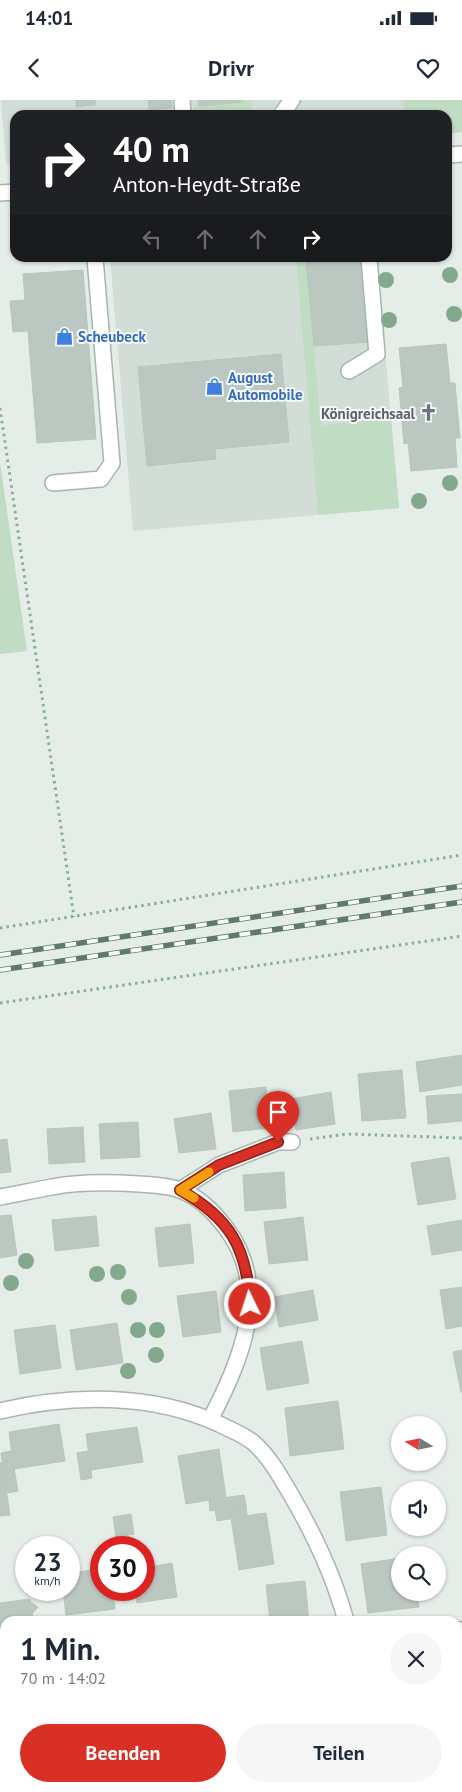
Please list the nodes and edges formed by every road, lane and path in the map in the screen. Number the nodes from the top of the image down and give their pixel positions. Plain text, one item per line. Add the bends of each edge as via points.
1 (95, 262) edge
2 (369, 262) edge
3 (349, 371) dead end
4 (0, 408) edge
5 (53, 483) dead end
6 (462, 855) edge
7 (74, 917) junction
8 (0, 928) edge
9 (462, 936) edge
10 (0, 1003) edge
11 (462, 1138) edge
12 (292, 1142) joint
13 (180, 1190) junction
14 (0, 1197) edge
15 (0, 1411) edge
16 (210, 1420) junction
17 (345, 1616) edge

1 - 5 street via 112,462 101,479
2 - 3 street via 377,354
4 - 7 path
6 - 7 path
7 - 8 path
9 - 10 path
11 - 12 path via 347,1134
12 - 13 street via 278,1142 219,1165
13 - 14 street via 148,1184 84,1183
13 - 16 street via 210,1208 221,1221 243,1256 248,1278 250,1304 243,1340 230,1380
15 - 16 street via 58,1401 108,1400 187,1411
16 - 17 street via 254,1443 274,1467 311,1529

